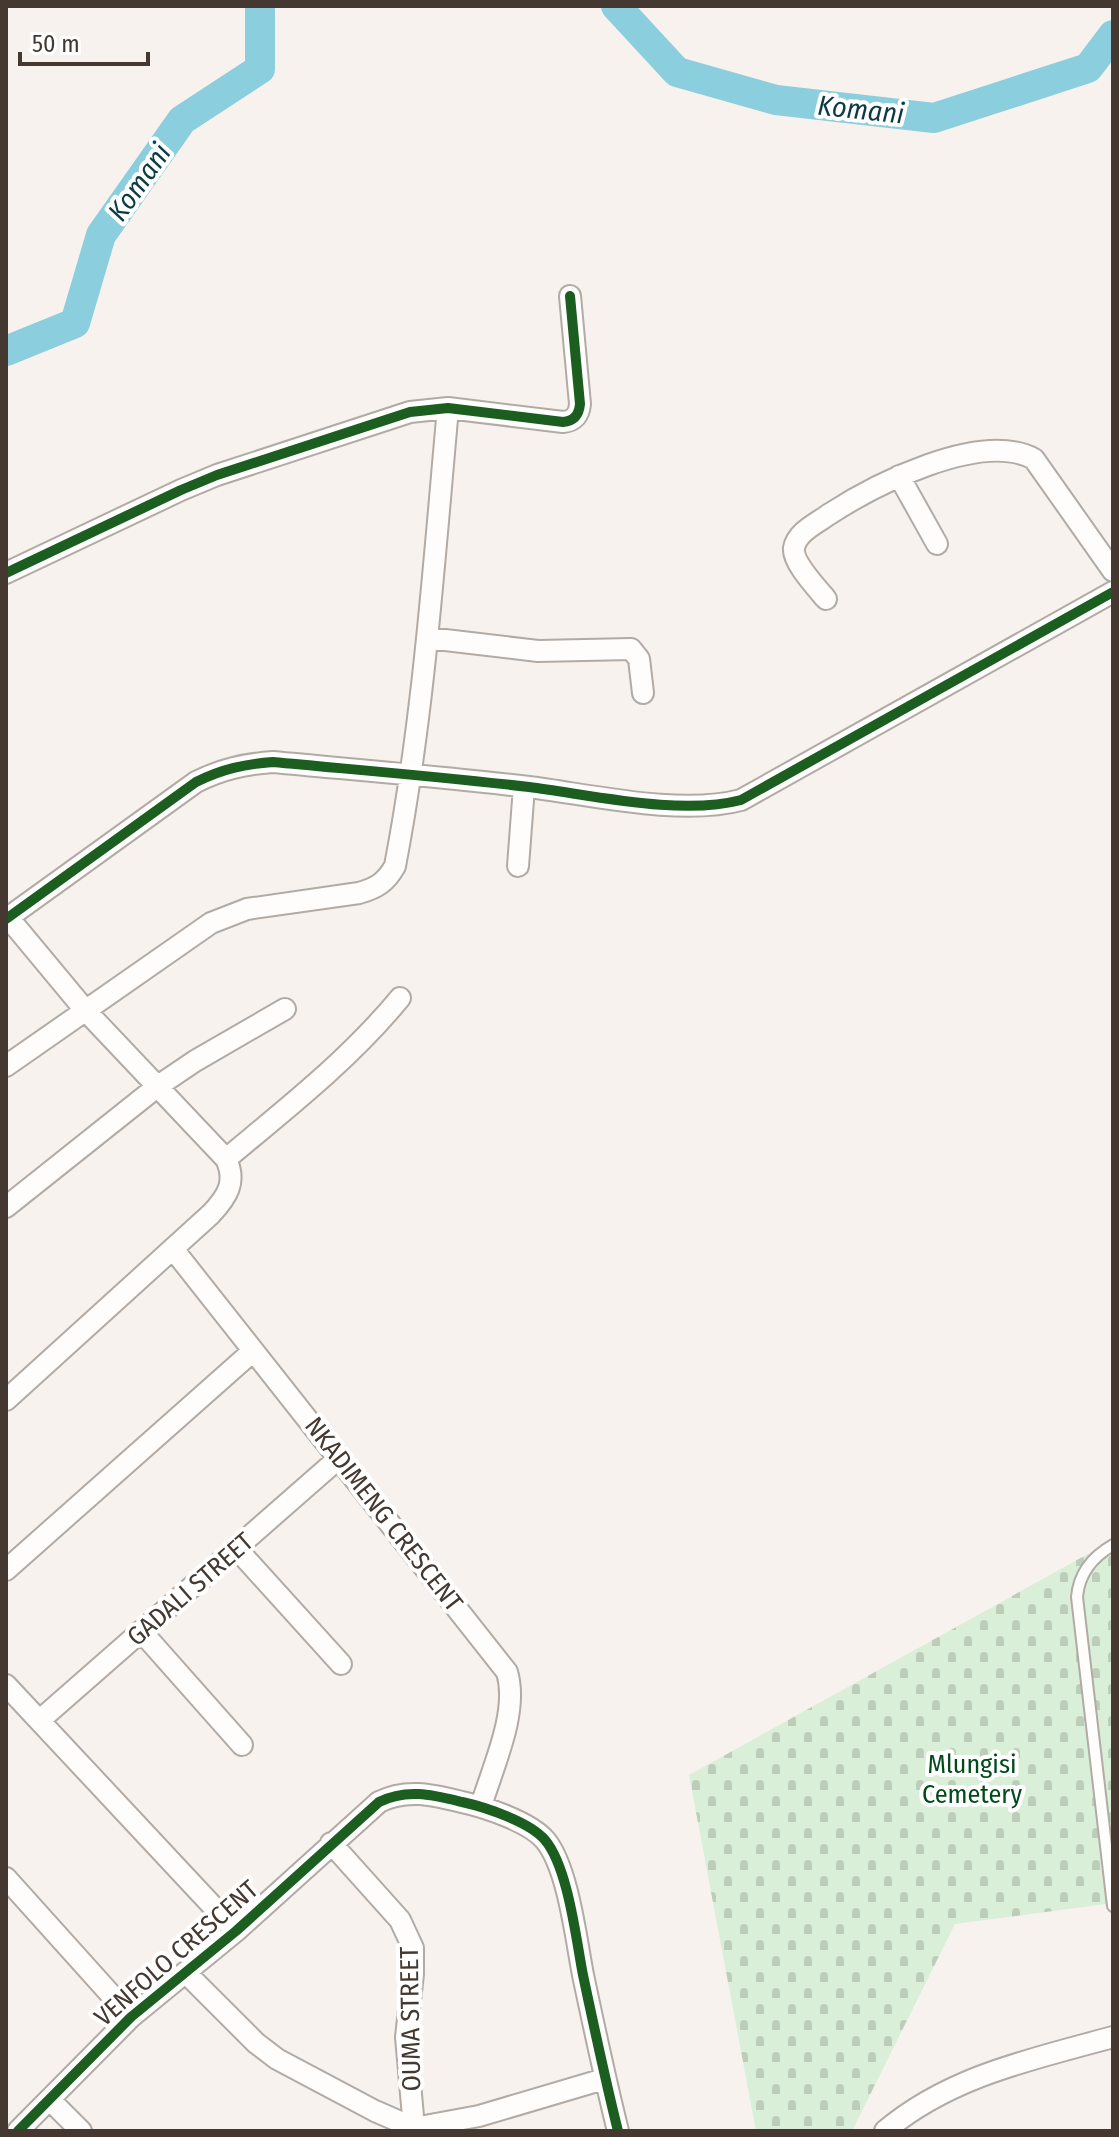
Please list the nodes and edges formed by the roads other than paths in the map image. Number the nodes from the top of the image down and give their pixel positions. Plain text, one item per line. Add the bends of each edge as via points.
1 (570, 296) dead end
2 (448, 408) junction
3 (899, 476) junction
4 (937, 544) dead end
5 (1113, 571) edge
6 (6, 573) edge
7 (1113, 592) edge
8 (826, 599) dead end
9 (428, 638) junction
10 (643, 693) dead end
11 (410, 775) junction
12 (524, 787) junction
13 (518, 866) dead end
14 (7, 918) edge
15 (400, 998) dead end
16 (285, 1009) dead end
17 (85, 1010) junction
18 (6, 1066) edge
19 (158, 1086) junction
20 (226, 1159) junction
21 (6, 1207) edge
22 (173, 1249) junction
23 (253, 1351) junction
24 (6, 1400) edge
25 (339, 1458) junction
26 (1113, 1545) edge
27 (236, 1548) junction
28 (6, 1570) edge
29 (141, 1631) junction
30 (341, 1664) dead end
31 (6, 1685) edge
32 (40, 1720) junction
33 (242, 1745) dead end
34 (481, 1806) junction
35 (331, 1843) junction
36 (6, 1878) edge
37 (1113, 1906) edge
38 (236, 1931) junction
39 (186, 1973) junction
40 (131, 2017) junction
41 (1113, 2037) edge
42 (604, 2079) junction
43 (50, 2100) junction
44 (414, 2128) junction
45 (18, 2131) edge
46 (81, 2131) edge
47 (618, 2131) edge
48 (885, 2131) edge

1 - 2 street via 580,404 575,417 563,422
2 - 6 street via 410,412 217,475
2 - 9 street
3 - 4 street
3 - 5 street via 967,455 1001,451 1029,456
3 - 8 street via 859,495 797,540 796,560
7 - 12 street via 741,800 675,806
9 - 10 street via 538,651 631,649 639,659
9 - 11 street
11 - 12 street
11 - 14 street via 273,762 223,770 196,782
11 - 17 street via 395,866 384,882 351,894 229,914
12 - 13 street
14 - 17 street
15 - 20 street via 340,1063
16 - 19 street
17 - 18 street
17 - 19 street
19 - 20 street
19 - 21 street
20 - 22 street via 229,1192
22 - 23 street, NKADIMENG CRESCENT
22 - 24 street
23 - 25 street, NKADIMENG CRESCENT
23 - 28 street
25 - 27 street, GADALI STREET
25 - 34 street, NKADIMENG CRESCENT via 507,1672 509,1714
26 - 37 lane via 1088,1564 1077,1597
27 - 29 street, GADALI STREET
27 - 30 street
29 - 32 street, GADALI STREET
29 - 33 street
31 - 32 street
32 - 38 street
34 - 35 street, VENFOLO CRESCENT via 422,1793 389,1797
34 - 42 street, VENFOLO CRESCENT via 533,1830 557,1863
35 - 38 street, VENFOLO CRESCENT
35 - 44 street, OUMA STREET via 400,1920 413,1948 406,2037
36 - 40 street
38 - 39 street, VENFOLO CRESCENT
39 - 40 street, VENFOLO CRESCENT
39 - 44 street via 277,2059
40 - 43 street, VENFOLO CRESCENT
41 - 48 street via 1006,2066 941,2092
42 - 44 street via 479,2116
42 - 47 street, VENFOLO CRESCENT
43 - 45 street, VENFOLO CRESCENT
43 - 46 street

